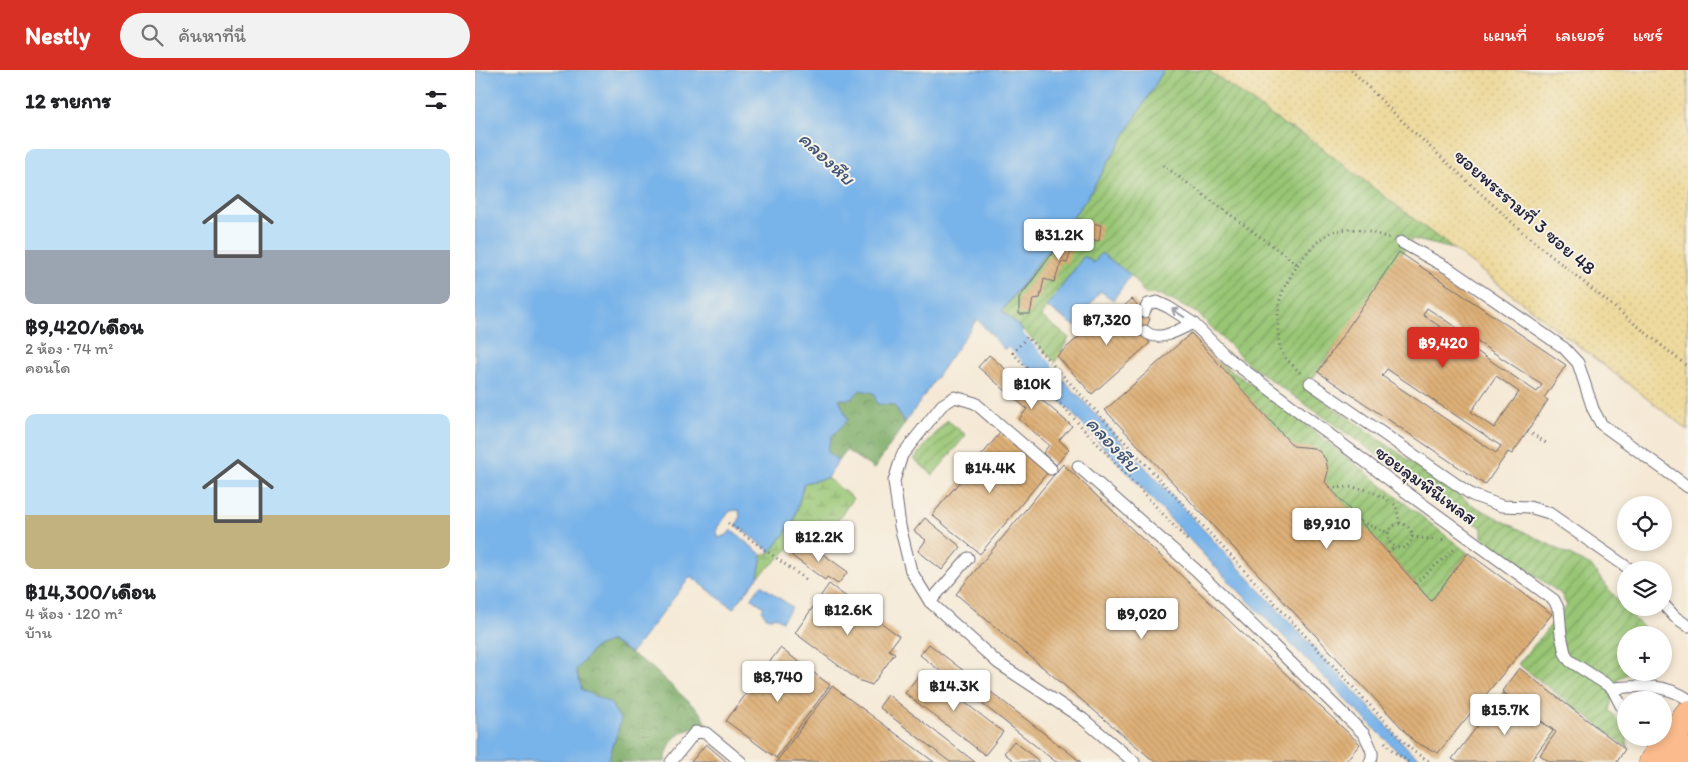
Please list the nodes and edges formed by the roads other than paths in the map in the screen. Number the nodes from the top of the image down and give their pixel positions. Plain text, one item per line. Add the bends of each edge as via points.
1 (1401, 242) road end
2 (1144, 312) dead end
3 (1193, 323) junction
4 (1145, 331) dead end
5 (1310, 383) road end
6 (1078, 466) dead end
7 (1051, 469) dead end
8 (1688, 487) edge
9 (967, 558) dead end
10 (1618, 561) edge
11 (930, 602) junction
12 (1672, 614) edge
13 (1688, 626) edge
14 (1612, 688) junction
15 (1617, 698) edge
16 (1688, 699) edge
17 (1688, 715) edge
18 (1666, 753) edge
19 (671, 762) edge
20 (741, 762) edge
21 (1133, 762) edge
22 (1370, 762) edge

1 - 8 lane via 1451,270 1564,348 1578,363 1601,424
3 -> 2 lane, ซอยลุมพินีเพลส via 1157,302 1148,304
3 - 4 lane via 1159,337
3 - 14 lane, ซอยลุมพินีเพลส via 1227,358 1554,600 1559,610 1565,653 1570,661
5 - 10 lane via 1472,495 1503,506 1529,507 1549,513
6 - 22 lane via 1196,570 1363,734 1372,751
7 - 11 lane via 975,403 955,397 942,405 902,455 894,481 911,571
9 - 11 lane
11 - 21 lane via 998,663 1083,719
12 - 13 lane
14 - 15 lane, ซอยลุมพินีเพลส
14 - 16 lane via 1662,687
17 - 18 main road
19 - 20 lane via 695,732 706,733

